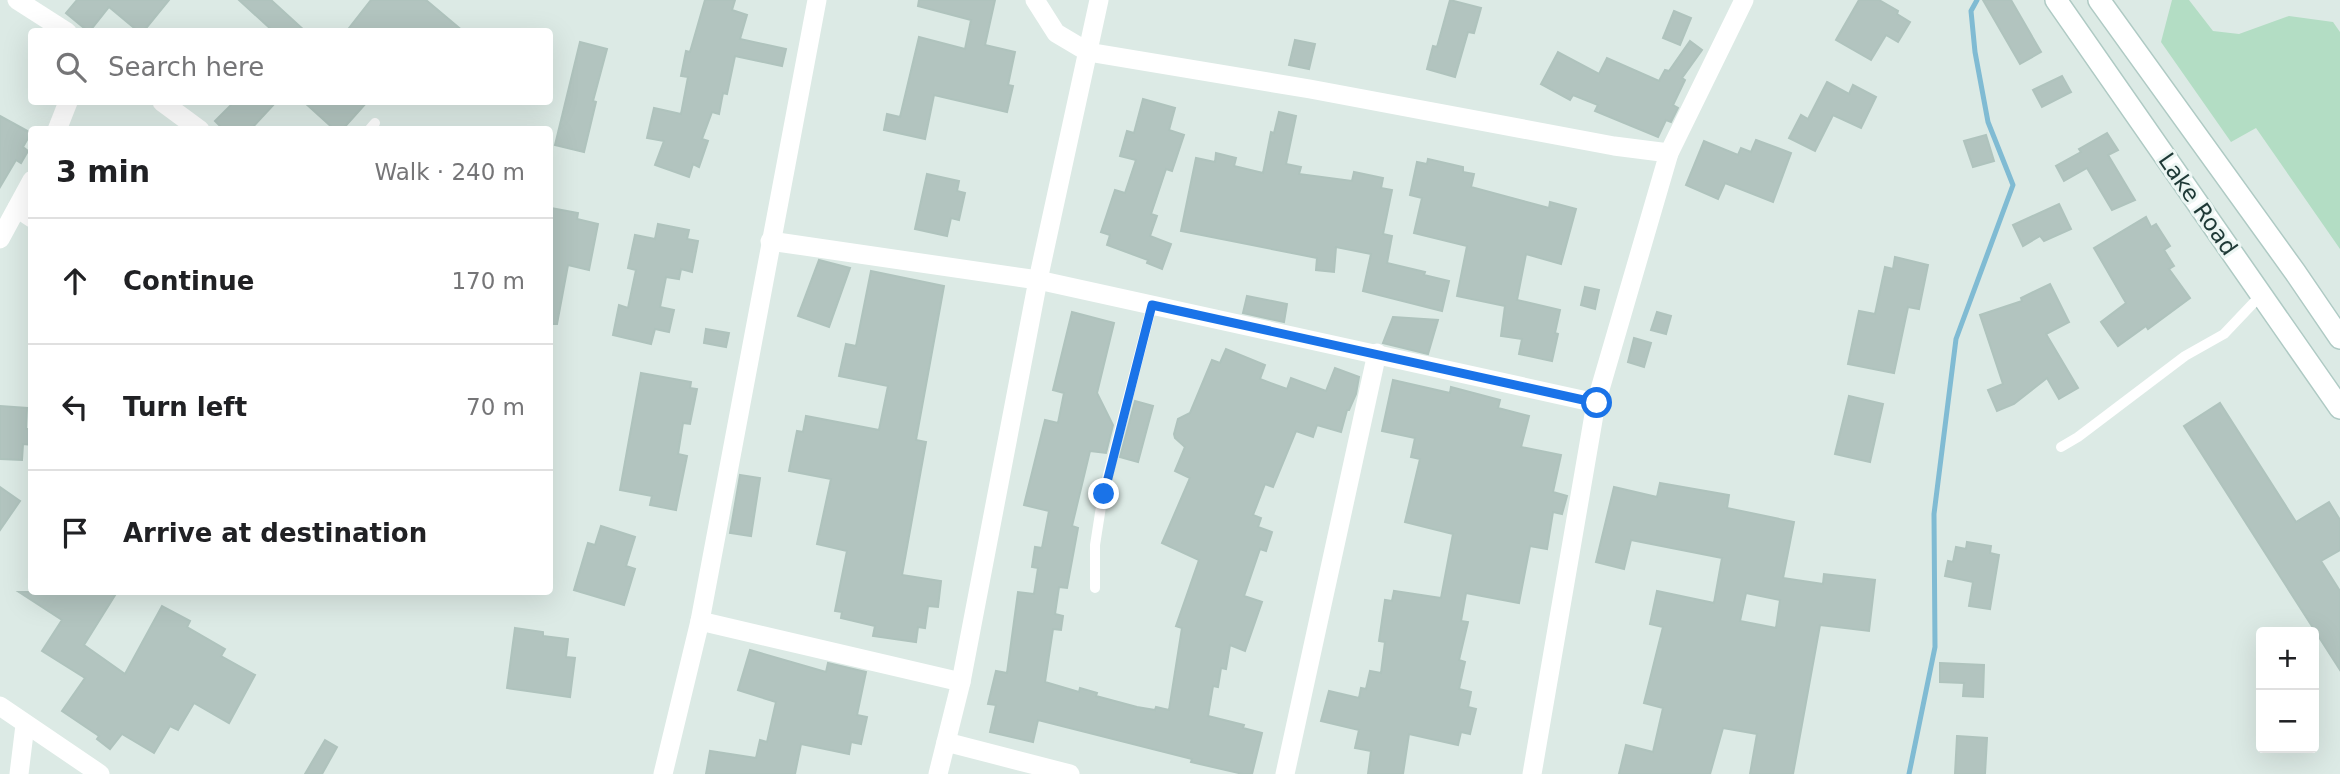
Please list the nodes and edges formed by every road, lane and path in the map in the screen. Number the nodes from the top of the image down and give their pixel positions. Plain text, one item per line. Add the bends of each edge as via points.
1 (17, 0) edge
2 (817, 0) edge
3 (1035, 0) edge
4 (1099, 0) edge
5 (1744, 0) edge
6 (2056, 0) edge
7 (2099, 0) edge
8 (61, 28) edge
9 (1088, 52) junction
10 (67, 105) edge
11 (166, 105) edge
12 (59, 126) edge
13 (195, 126) edge
14 (1669, 153) junction
15 (24, 213) edge
16 (0, 239) edge
17 (770, 241) junction
18 (1038, 280) junction
19 (2261, 295) junction
20 (1152, 305) junction
21 (2340, 338) edge
22 (1377, 353) junction
23 (1597, 403) junction
24 (2340, 408) edge
25 (2061, 447) dead end
26 (1095, 588) dead end
27 (700, 621) junction
28 (961, 682) junction
29 (0, 706) edge
30 (25, 725) junction
31 (946, 742) junction
32 (19, 774) edge
33 (100, 774) edge
34 (663, 774) edge
35 (938, 774) edge
36 (1070, 774) edge
37 (1285, 774) edge
38 (1532, 774) edge

1 - 8 street
2 - 17 street
3 - 9 street via 1056,33
4 - 9 street
5 - 14 street
6 - 19 main road, Lake Road
7 - 21 main road, Lake Road
9 - 14 street
9 - 18 street
10 - 12 street
11 - 13 street
14 - 23 street
15 - 16 street
17 - 18 street
17 - 27 street
18 - 20 street
18 - 28 street
19 - 24 main road, Lake Road
19 - 25 lane via 2224,334 2185,356
20 - 22 street
20 - 26 lane via 1104,494 1095,545
22 - 23 street
22 - 37 street
23 - 38 street
27 - 28 street
27 - 34 street
28 - 31 street
29 - 30 street
30 - 32 street
30 - 33 street
31 - 35 street
31 - 36 street

